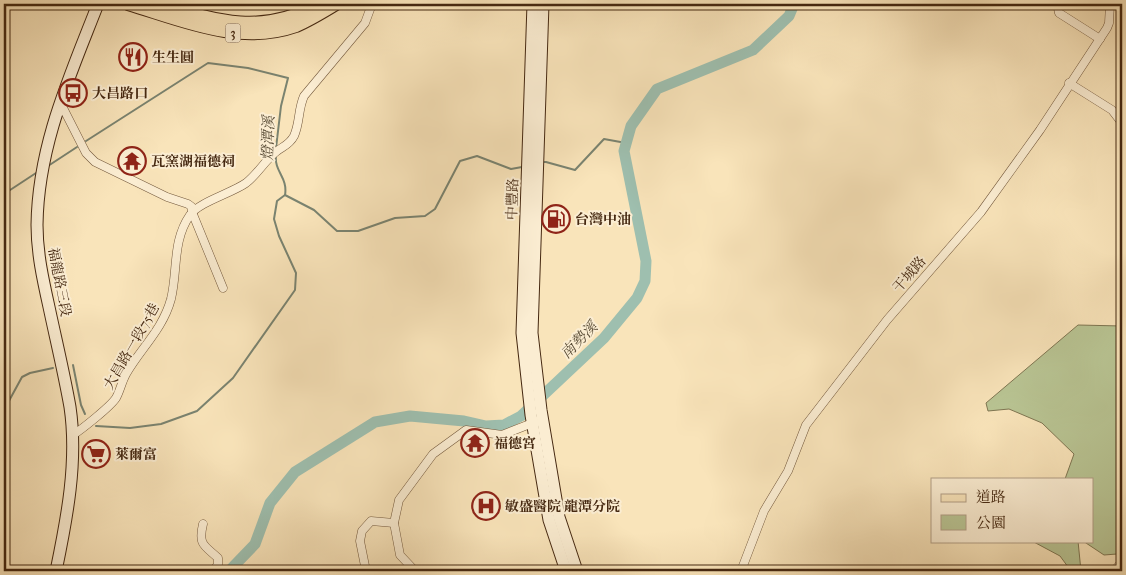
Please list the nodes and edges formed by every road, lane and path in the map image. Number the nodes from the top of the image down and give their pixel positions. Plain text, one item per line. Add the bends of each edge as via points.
1 (98, 4) edge
2 (128, 4) edge
3 (160, 4) edge
4 (318, 4) edge
5 (336, 4) edge
6 (372, 4) edge
7 (533, 4) edge
8 (543, 4) edge
9 (1057, 4) edge
10 (1110, 4) edge
11 (1100, 39) junction
12 (1069, 83) junction
13 (60, 102) junction
14 (1122, 123) edge
15 (192, 212) junction
16 (532, 217) junction
17 (223, 288) dead end
18 (537, 417) junction
19 (73, 435) junction
20 (394, 523) junction
21 (202, 524) dead end
22 (1122, 562) edge
23 (56, 571) edge
24 (214, 571) edge
25 (366, 571) edge
26 (415, 571) edge
27 (566, 571) edge
28 (577, 571) edge
29 (742, 571) edge
30 (1114, 571) edge

1 - 13 main road, 福龍路三段
2 - 5 main road, 3 via 210,29 244,34 295,26
3 - 4 main road, 3 via 208,18 261,23 293,16
6 - 15 street via 365,23 304,96 289,144 275,152 246,183
7 - 16 main road, 中豐路
8 - 16 main road, 中豐路
9 - 11 street via 1059,13
10 - 11 street, 干城路 via 1109,23
11 - 12 street, 干城路
12 - 14 street via 1112,110
12 - 29 street, 干城路 via 1040,130 981,212 887,320 806,425 788,471 764,511
13 - 15 street via 90,158 167,197 188,204
13 - 19 main road, 福龍路三段 via 42,164 37,226 40,266 64,375
15 - 17 street
15 - 19 street, 大昌路一段75巷 via 178,240 171,296 158,329 126,375 115,399
16 - 18 main road, 中豐路 via 522,333
18 - 20 street via 502,435 466,430 433,454 399,500
18 - 27 main road via 549,520
18 - 28 main road via 559,517
19 - 23 main road, 福龍路三段 via 70,486
20 - 25 street via 371,521 362,531 360,541
20 - 26 street via 400,555
21 - 24 street via 200,536 203,544 218,558
22 - 30 street

